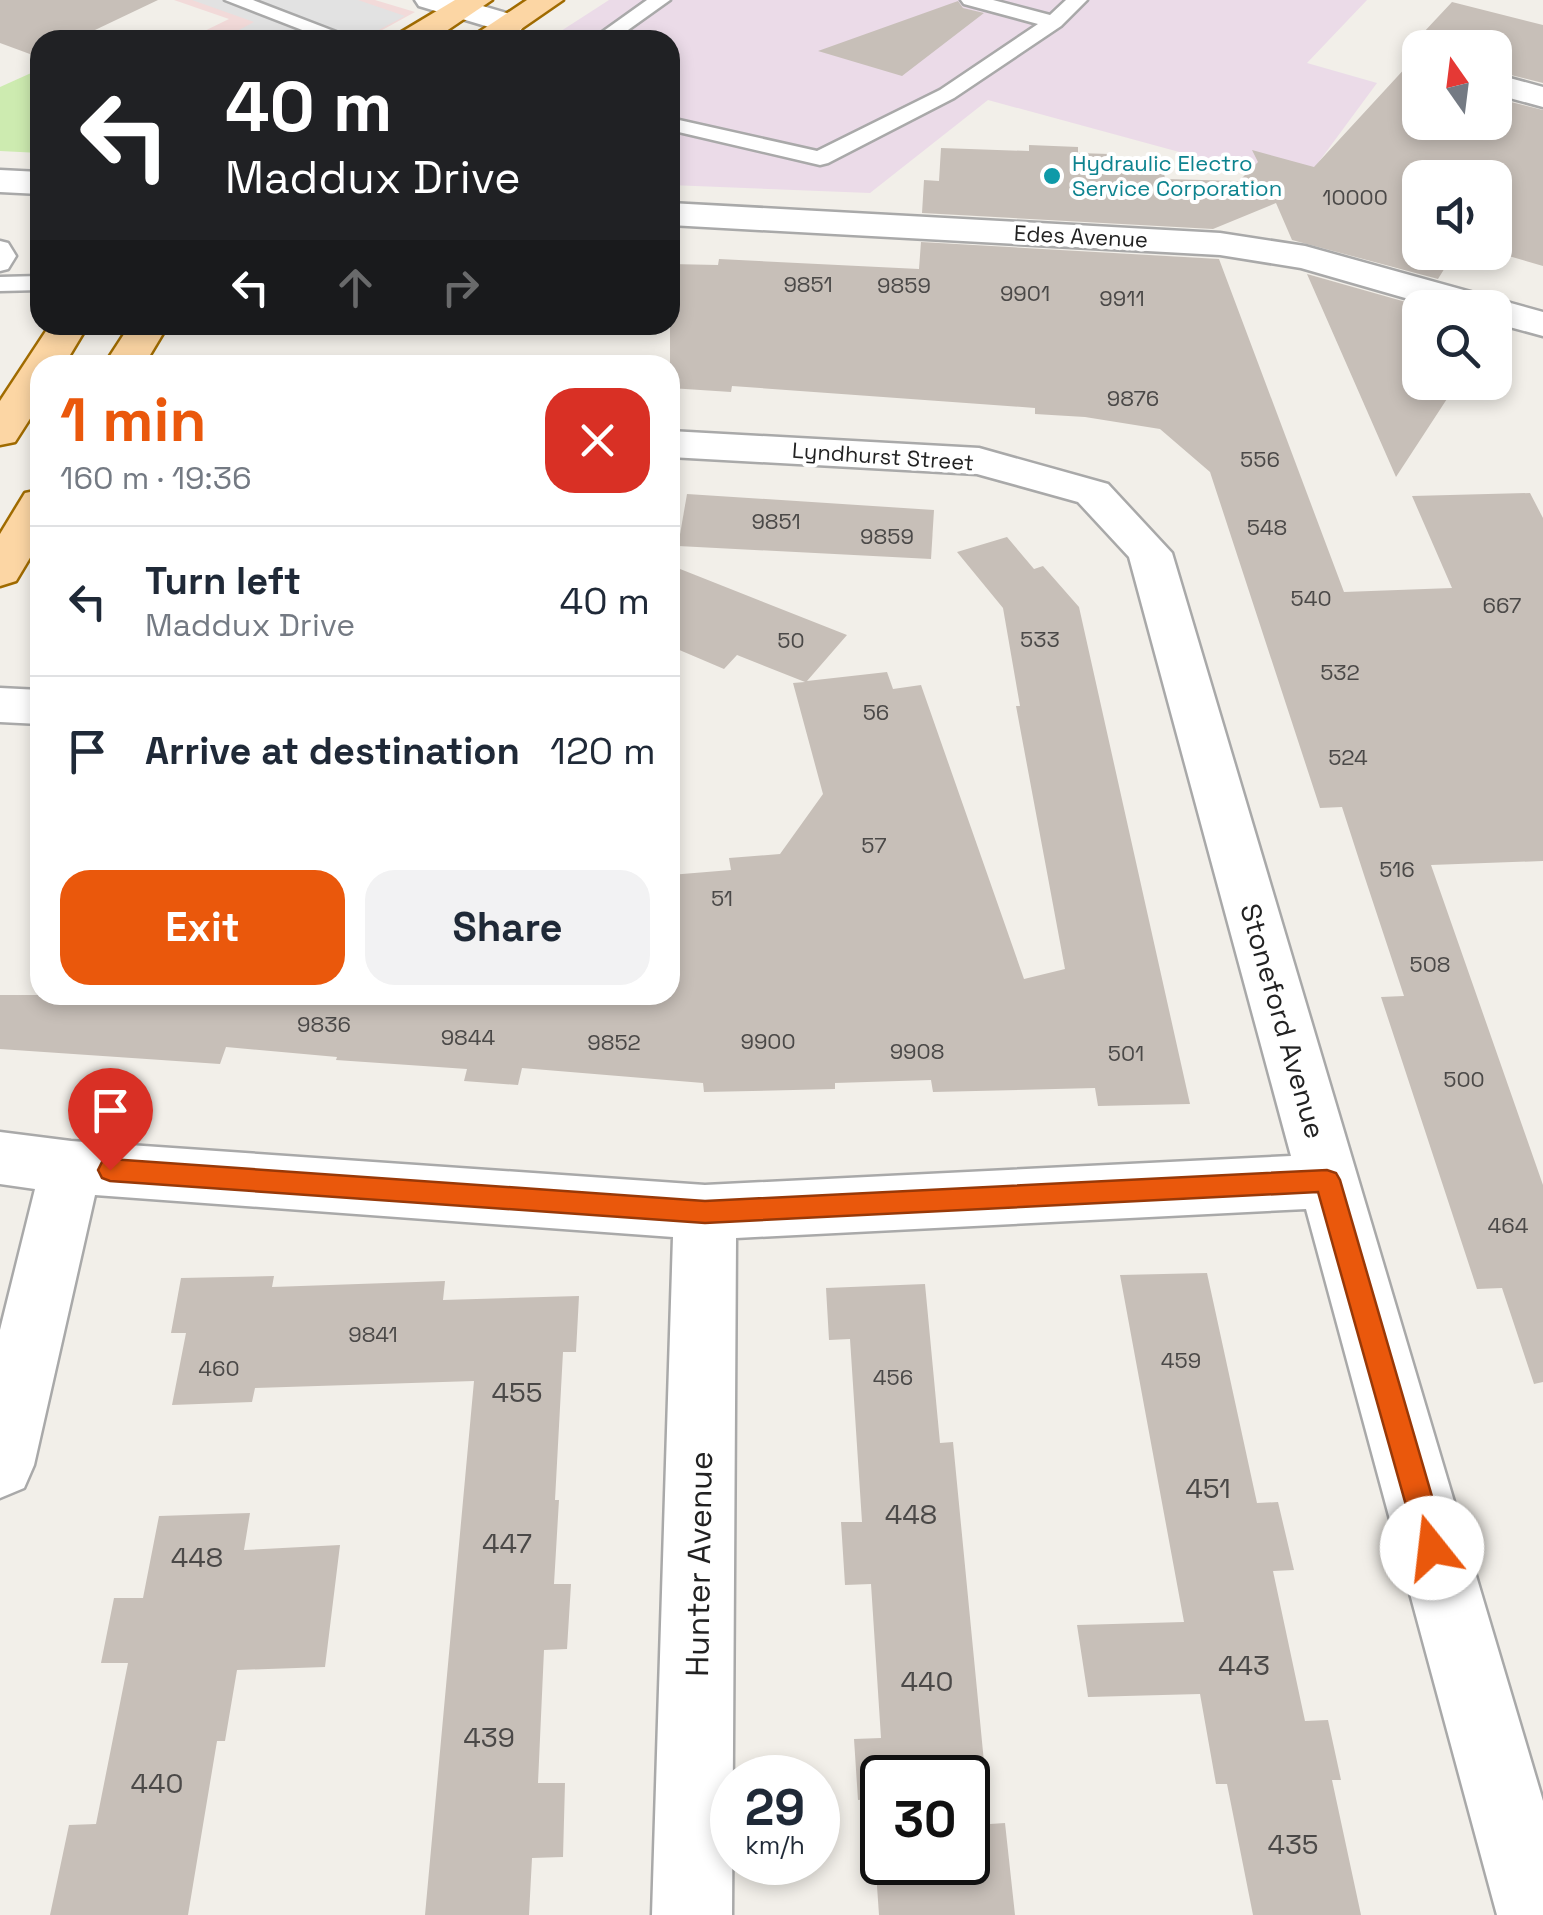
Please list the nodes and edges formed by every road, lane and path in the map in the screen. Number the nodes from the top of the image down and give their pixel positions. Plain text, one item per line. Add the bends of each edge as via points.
1 (235, 0) edge
2 (430, 0) edge
3 (548, 0) edge
4 (628, 0) edge
5 (970, 0) edge
6 (1077, 0) edge
7 (655, 3) edge
8 (469, 5) edge
9 (1054, 22) junction
10 (320, 30) edge
11 (428, 30) edge
12 (494, 30) edge
13 (499, 30) edge
14 (616, 30) edge
15 (1512, 89) edge
16 (1543, 97) edge
17 (680, 126) edge
18 (0, 181) edge
19 (30, 182) edge
20 (680, 215) edge
21 (0, 248) edge
22 (0, 264) edge
23 (0, 284) edge
24 (30, 284) edge
25 (1421, 290) edge
26 (1512, 315) edge
27 (1543, 324) edge
28 (680, 445) edge
29 (1093, 492) joint
30 (30, 520) edge
31 (0, 571) edge
32 (0, 704) edge
33 (30, 706) edge
34 (0, 1158) edge
35 (71, 1167) junction
36 (1327, 1180) junction
37 (705, 1212) junction
38 (16, 1356) edge
39 (0, 1465) edge
40 (692, 1915) edge
41 (1537, 1915) edge

1 - 10 lane
2 - 8 street
3 - 13 main road
4 - 7 lane
5 - 9 lane
6 - 9 lane
7 - 14 lane
8 - 11 main road
8 - 12 street
9 - 17 lane via 947,94 820,158
15 - 16 street
18 - 19 street
20 - 25 street, Edes Avenue via 1220,244 1305,257
21 - 22 lane
23 - 24 lane
26 - 27 street
28 - 29 street, Lyndhurst Street via 980,461
29 - 36 street, Stoneford Avenue via 1150,553
30 - 31 main road
32 - 33 street
34 - 35 street
35 - 37 street
35 - 38 street
36 - 37 street
36 - 41 street, Stoneford Avenue
37 - 40 street, Hunter Avenue
38 - 39 street

